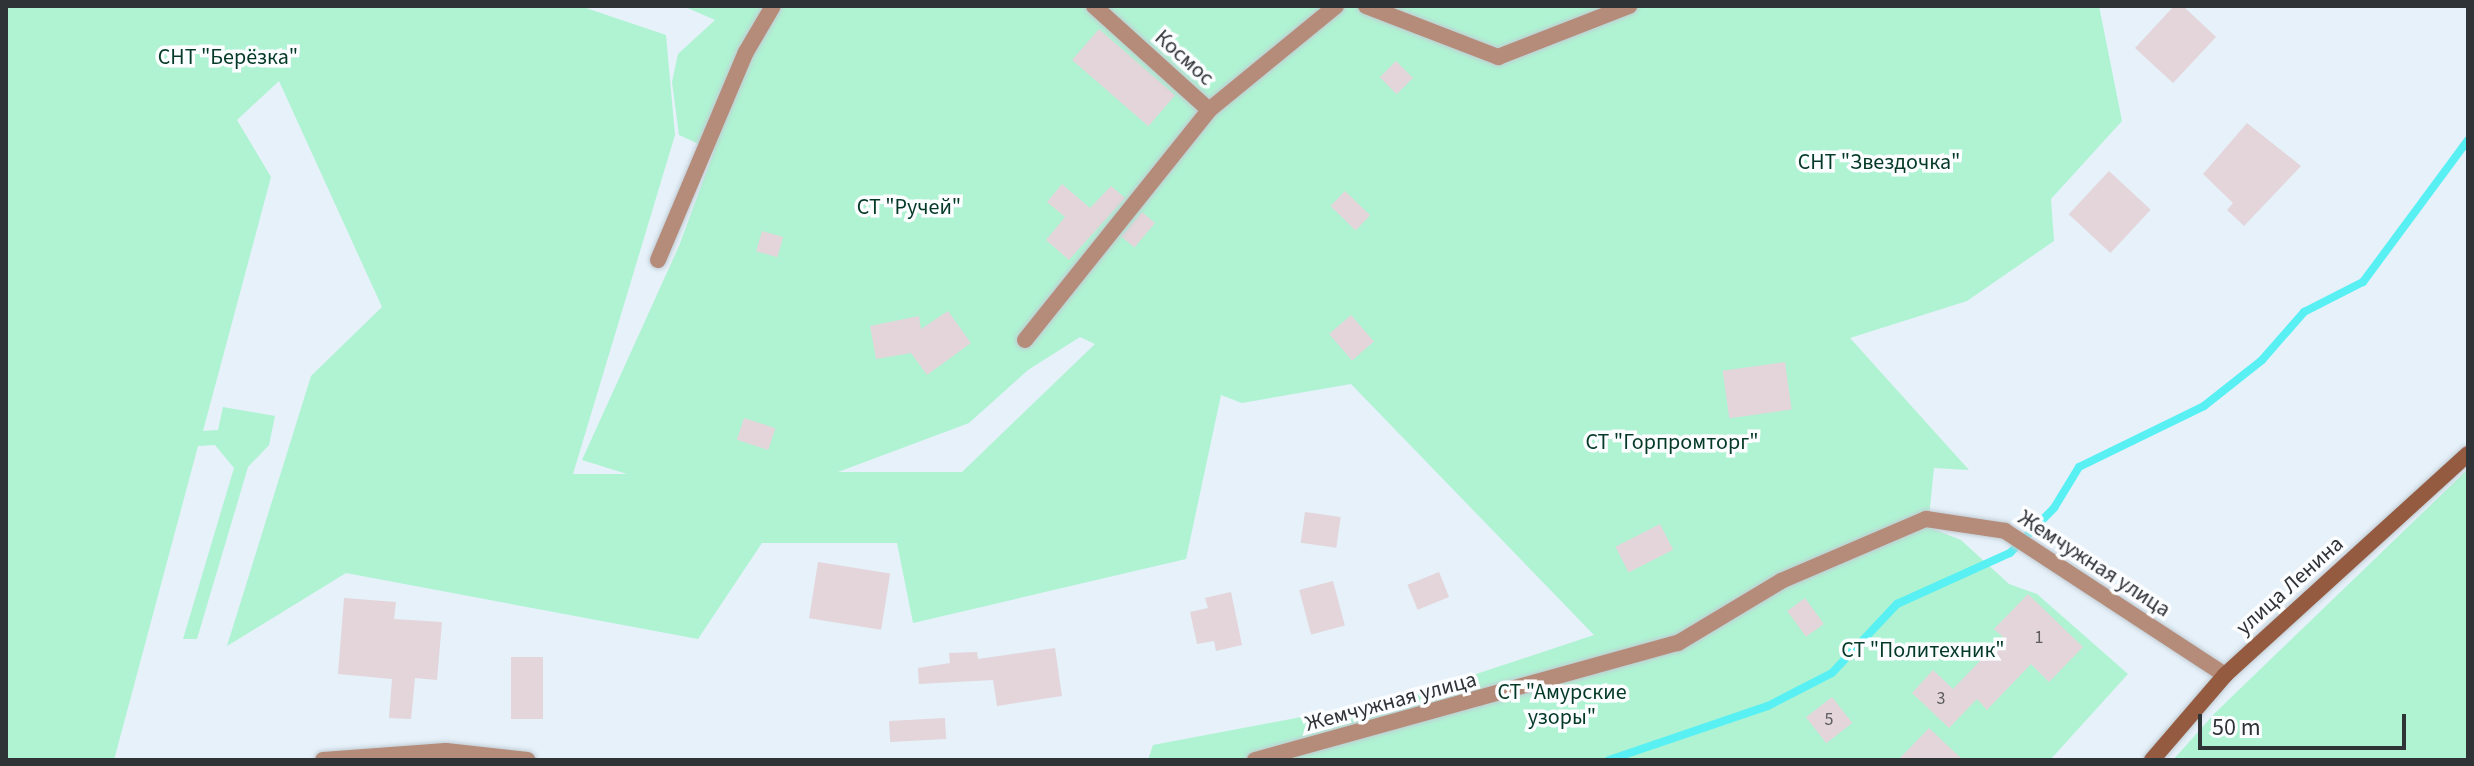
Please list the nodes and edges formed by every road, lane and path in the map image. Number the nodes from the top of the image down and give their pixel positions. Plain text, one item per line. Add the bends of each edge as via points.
1 (773, 6) edge
2 (1094, 6) edge
3 (1336, 6) edge
4 (1366, 6) edge
5 (1629, 6) edge
6 (1209, 110) junction
7 (658, 260) dead end
8 (1025, 340) dead end
9 (2468, 454) edge
10 (2225, 675) junction
11 (323, 760) edge
12 (528, 760) edge
13 (1255, 760) edge
14 (2152, 760) edge

1 - 7 street via 746,52
2 - 6 street, Космос
3 - 6 street
4 - 5 street via 1498,57
6 - 8 street
9 - 10 street, улица Ленина
10 - 13 street, Жемчужная улица via 2005,531 1926,519 1781,581 1678,643
10 - 14 street, улица Ленина
11 - 12 street via 446,751

